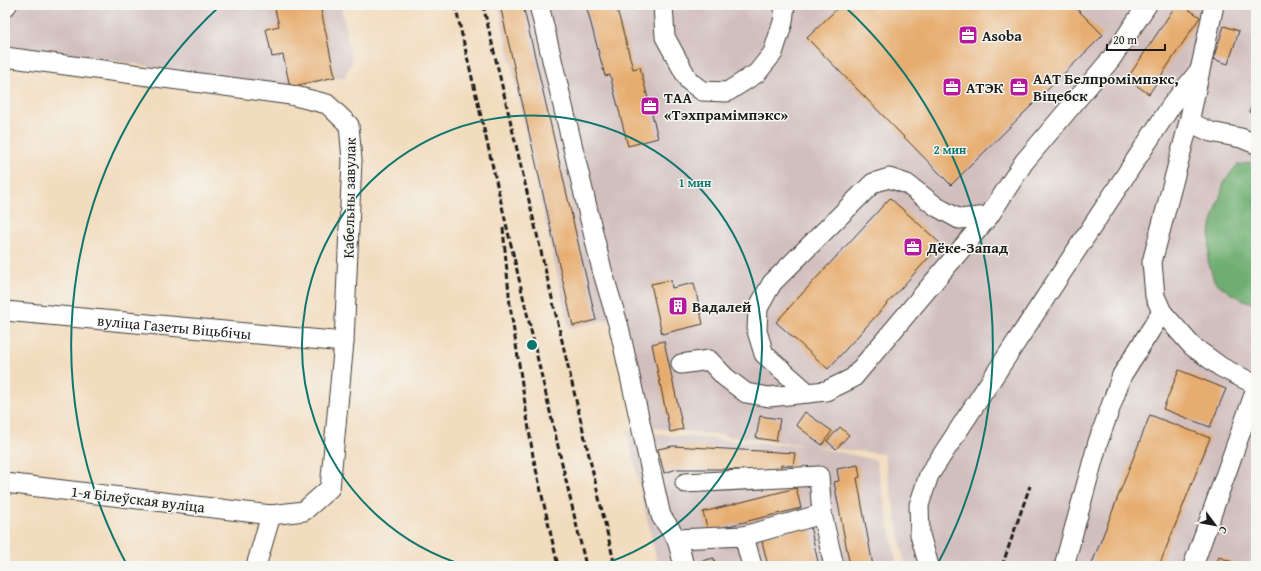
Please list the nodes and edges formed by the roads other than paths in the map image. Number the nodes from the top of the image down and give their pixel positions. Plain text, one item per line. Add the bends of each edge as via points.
1 (539, 5) edge
2 (663, 5) edge
3 (785, 5) edge
4 (1147, 5) edge
5 (1214, 5) edge
6 (5, 57) edge
7 (1200, 71) junction
8 (1189, 122) junction
9 (1256, 144) edge
10 (989, 216) junction
11 (5, 311) edge
12 (1162, 312) junction
13 (344, 342) junction
14 (681, 364) dead end
15 (1256, 384) edge
16 (1256, 389) edge
17 (808, 393) junction
18 (5, 483) edge
19 (685, 483) dead end
20 (822, 514) junction
21 (271, 515) junction
22 (744, 536) junction
23 (677, 539) junction
24 (256, 566) edge
25 (684, 566) edge
26 (752, 566) edge
27 (834, 566) edge
28 (929, 566) edge
29 (1064, 566) edge
30 (1193, 566) edge

1 - 23 street via 619,328 661,516
2 - 3 street via 665,37 689,81 702,91 727,92 757,73 773,53 783,22
4 - 10 street via 1112,59 1024,162
5 - 7 street
6 - 13 street, Кабельны завулак via 291,95 328,104 349,125 352,160
7 - 8 street
7 - 28 street via 1171,106 929,475 920,505 920,535
8 - 9 street via 1211,132
8 - 12 street via 1152,262 1155,296
10 - 17 street via 853,378 826,391
10 - 17 street via 959,219 937,207 907,184 889,178 873,183 772,283 758,308 757,330 764,354
11 - 13 street, вуліца Газеты Віцьбічы
12 - 15 street via 1192,346 1221,367
12 - 29 street via 1122,375 1098,442
13 - 21 street, Кабельны завулак via 330,488 304,510
14 - 17 street via 709,360 725,377 746,393 769,397
16 - 30 street
18 - 21 street, 1-я Білеўская вуліца
19 - 20 street via 819,476
20 - 22 street
20 - 27 street
21 - 24 street
22 - 23 street
22 - 26 street
23 - 25 street

